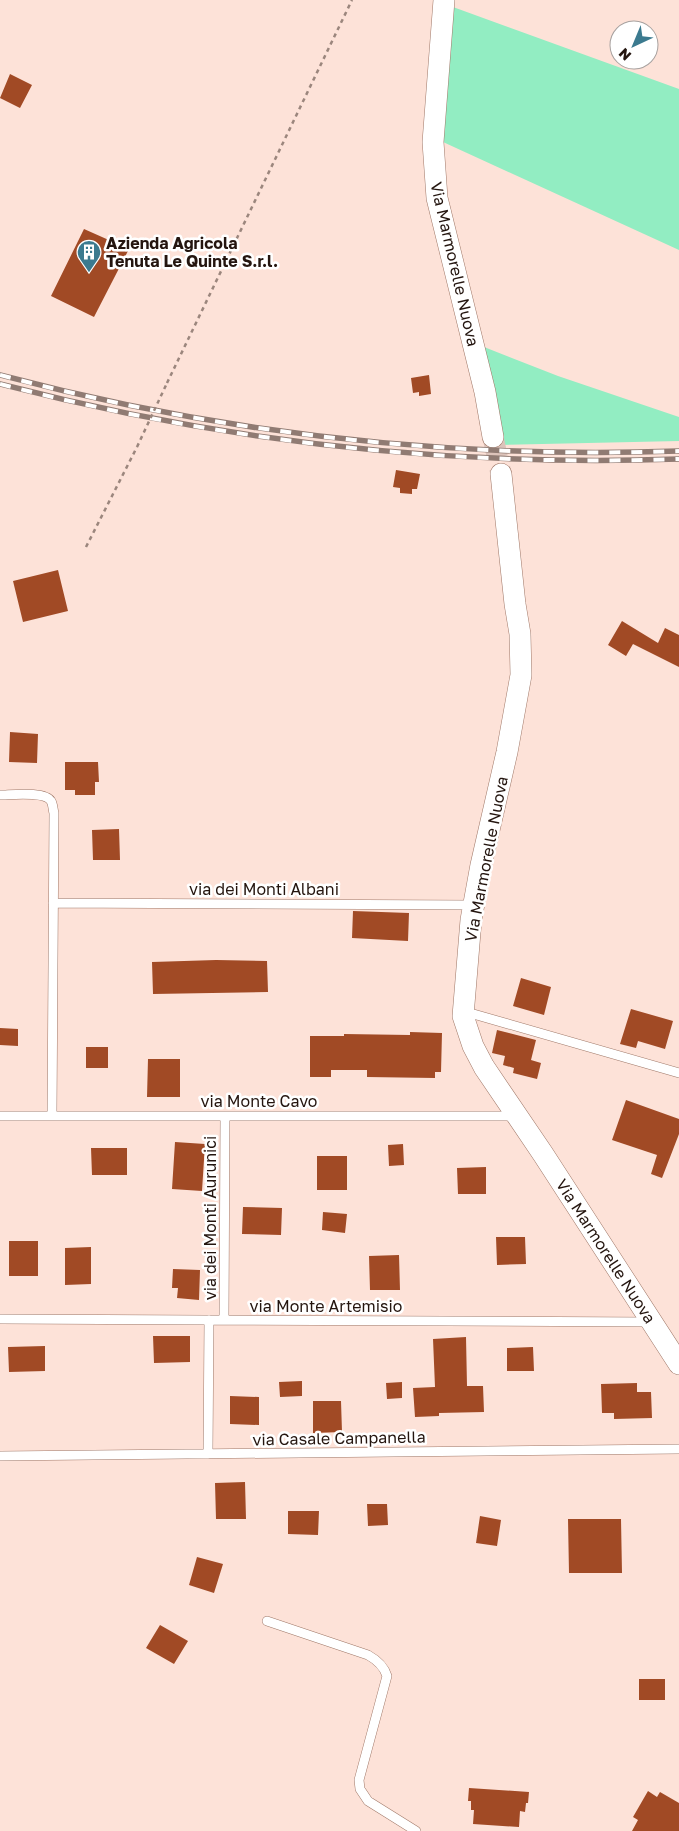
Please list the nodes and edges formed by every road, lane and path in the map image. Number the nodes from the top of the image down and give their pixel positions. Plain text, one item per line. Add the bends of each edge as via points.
1 (352, 0) edge
2 (444, 0) edge
3 (493, 437) tunnel mouth
4 (500, 474) tunnel mouth
5 (86, 548) dead end
6 (0, 795) edge
7 (53, 903) junction
8 (474, 905) junction
9 (463, 1011) junction
10 (679, 1073) edge
11 (0, 1116) edge
12 (52, 1116) junction
13 (225, 1116) junction
14 (518, 1116) junction
15 (0, 1319) edge
16 (209, 1320) junction
17 (224, 1320) junction
18 (652, 1322) junction
19 (679, 1364) edge
20 (679, 1449) edge
21 (208, 1454) junction
22 (0, 1456) edge
23 (267, 1621) dead end
24 (416, 1831) edge

1 - 5 path, bridge
2 - 3 street, Via Marmorelle Nuova via 433,142 436,188
4 - 8 street, Via Marmorelle Nuova via 520,634 521,675
6 - 7 lane via 36,795 51,801 54,813
7 - 8 lane, via dei Monti Albani
7 - 12 lane
8 - 9 street, Via Marmorelle Nuova
9 - 10 lane
9 - 14 street, Via Marmorelle Nuova via 473,1046
11 - 12 lane, via Monte Cavo
12 - 13 lane, via Monte Cavo
13 - 14 lane, via Monte Cavo
13 - 17 lane, via dei Monti Aurunici
14 - 18 street, Via Marmorelle Nuova
15 - 16 lane, via Monte Artemisio
16 - 17 lane, via Monte Artemisio
16 - 21 lane, via dei Monti Aurunici
17 - 18 lane, via Monte Artemisio
18 - 19 street, Via Marmorelle Nuova
20 - 21 lane, via Casale Campanella
21 - 22 lane, via Casale Campanella
23 - 24 lane via 368,1655 385,1669 387,1676 359,1780 360,1789 368,1801

